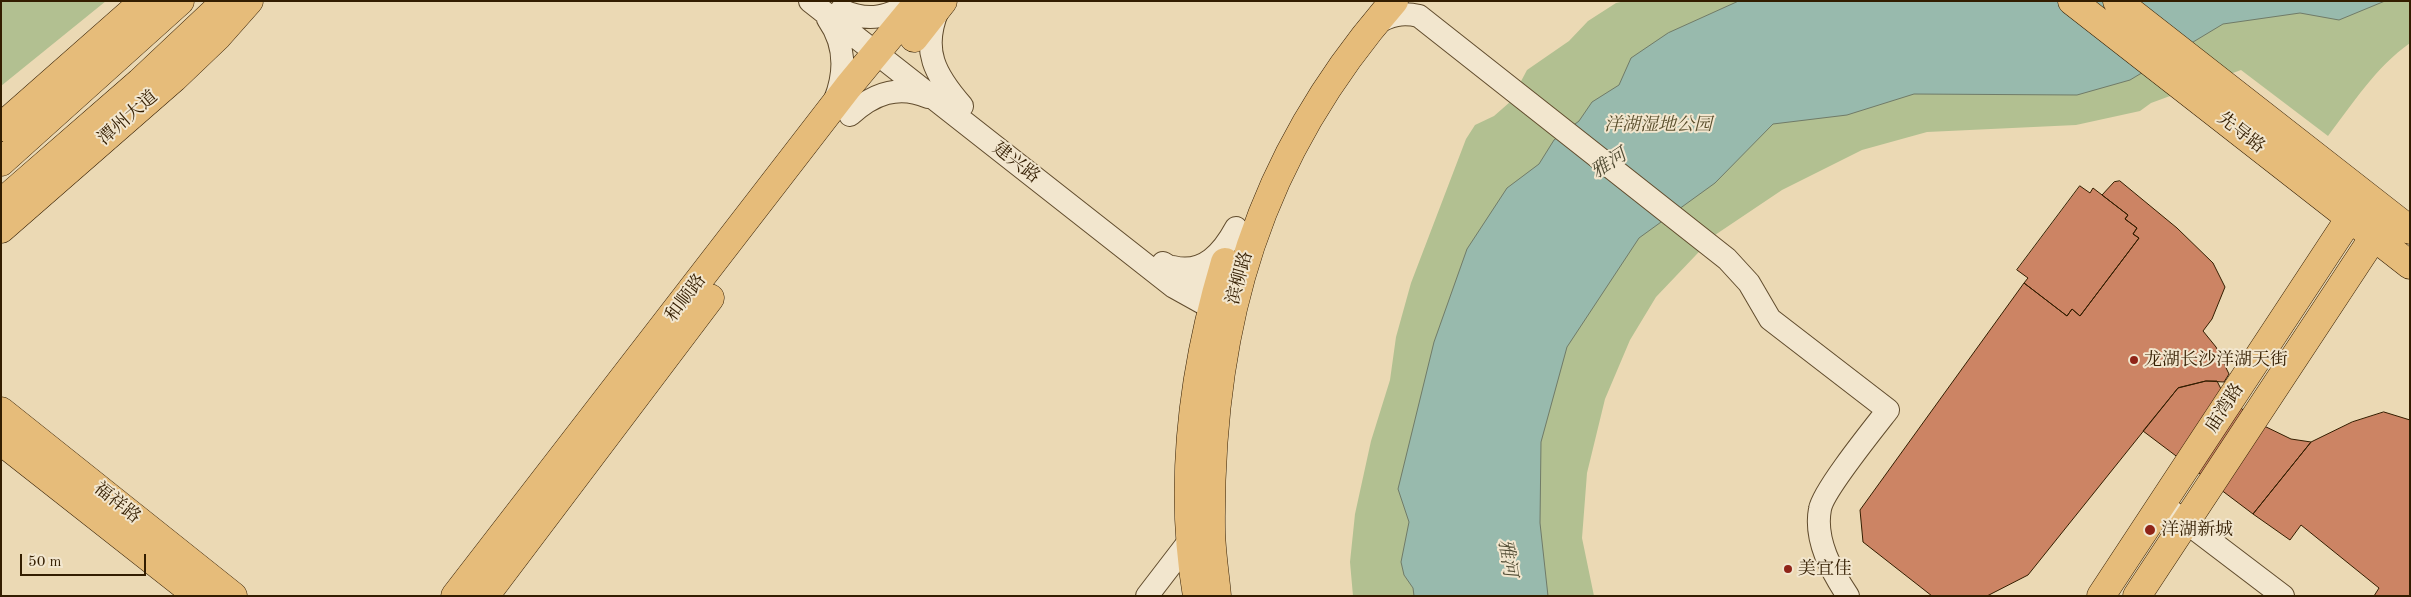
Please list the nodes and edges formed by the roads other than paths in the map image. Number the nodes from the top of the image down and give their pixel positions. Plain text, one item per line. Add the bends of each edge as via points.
1 (144, 1) edge
2 (157, 1) edge
3 (180, 1) edge
4 (226, 1) edge
5 (235, 1) edge
6 (249, 1) edge
7 (1394, 1) edge
8 (2072, 1) edge
9 (2116, 1) edge
10 (930, 2) edge
11 (823, 4) edge
12 (1420, 9) edge
13 (1373, 12) edge
14 (888, 55) junction
15 (952, 106) junction
16 (839, 114) junction
17 (1, 127) edge
18 (1, 139) edge
19 (1, 162) edge
20 (2296, 176) junction
21 (2365, 195) junction
22 (1, 203) edge
23 (2389, 214) junction
24 (1, 216) edge
25 (2349, 218) junction
26 (1236, 228) junction
27 (1, 229) edge
28 (2410, 230) edge
29 (2374, 237) junction
30 (2320, 263) junction
31 (2410, 265) edge
32 (2410, 271) edge
33 (1171, 276) junction
34 (2344, 282) junction
35 (1758, 289) junction
36 (1225, 297) junction
37 (1204, 342) junction
38 (1, 411) edge
39 (1, 442) edge
40 (2159, 508) junction
41 (2183, 526) junction
42 (1190, 540) junction
43 (198, 596) edge
44 (233, 596) edge
45 (455, 596) edge
46 (485, 596) edge
47 (1147, 596) edge
48 (1197, 596) edge
49 (1218, 596) edge
50 (1848, 596) edge
51 (1858, 596) edge
52 (2101, 596) edge
53 (2137, 596) edge
54 (2267, 596) edge
55 (2283, 596) edge

1 - 17 main road
2 - 18 main road
3 - 19 main road
4 - 22 main road, 潭州大道 via 140,82
5 - 24 main road, 潭州大道 via 179,59
6 - 27 main road, 潭州大道 via 206,48
7 - 13 main road, 滨柳路
8 - 20 main road, 先导路
9 - 21 main road, 先导路
10 - 11 street via 878,17 856,17
10 - 14 main road, 和顺路
10 - 15 street via 932,59 948,90
11 - 14 street, 建兴路
11 - 16 street via 843,57
12 - 13 street via 1399,14
12 - 35 street via 1727,259
13 - 26 main road, 滨柳路 via 1329,54 1291,110 1262,165
13 - 36 main road, 滨柳路 via 1287,156
14 - 15 street, 建兴路
14 - 16 main road, 和顺路
15 - 16 street via 917,93 890,92
15 - 33 street, 建兴路
16 - 45 main road, 和顺路
16 - 46 main road, 和顺路
20 - 25 main road, 先导路
20 - 30 main road via 2311,198 2321,222 2323,250
21 - 23 main road, 先导路
21 - 25 main road, 庙湾路
23 - 28 main road, 先导路
23 - 29 main road, 庙湾路
25 - 29 main road, 先导路
25 - 30 main road, 庙湾路
26 - 33 street via 1212,261 1181,269
26 - 36 main road, 滨柳路
29 - 31 main road, 先导路
29 - 34 main road, 庙湾路
30 - 40 main road, 庙湾路
32 - 34 main road via 2377,266
33 - 36 street via 1186,277
33 - 37 street via 1198,316
34 - 41 main road, 庙湾路
35 - 50 street via 1764,312 1777,325 1888,410 1833,484 1820,508 1824,552 1834,576
35 - 51 street via 1783,320 1896,408 1838,487 1826,510 1830,552 1840,574
36 - 37 main road, 滨柳路
36 - 49 main road, 滨柳路 via 1216,395 1211,529
37 - 42 main road, 滨柳路 via 1193,406
38 - 44 main road, 福祥路
39 - 43 main road, 福祥路
40 - 41 street
40 - 52 main road, 庙湾路
41 - 53 main road, 庙湾路
41 - 54 street
41 - 55 street
42 - 47 street
42 - 48 main road, 滨柳路

